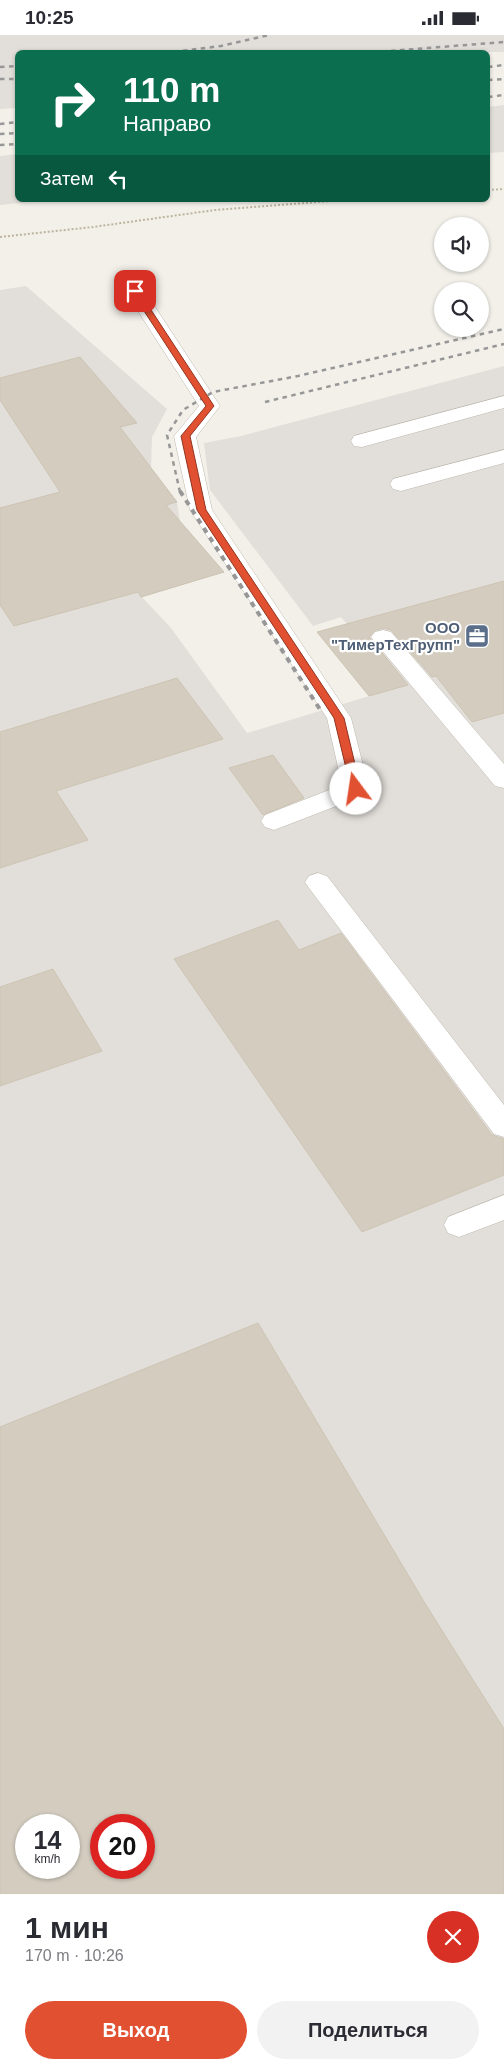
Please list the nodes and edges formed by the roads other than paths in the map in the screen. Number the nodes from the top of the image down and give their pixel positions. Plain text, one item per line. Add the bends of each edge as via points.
1 (135, 291) dead end
2 (504, 402) edge
3 (362, 441) dead end
4 (504, 456) edge
5 (401, 484) dead end
6 (383, 637) dead end
7 (504, 780) edge
8 (274, 821) dead end
9 (318, 882) dead end
10 (504, 1126) edge
11 (504, 1207) edge
12 (459, 1225) dead end

1 - 8 lane via 210,406 185,436 202,510 339,718 356,789
2 - 3 lane
4 - 5 lane
6 - 7 lane
9 - 10 lane
11 - 12 lane

